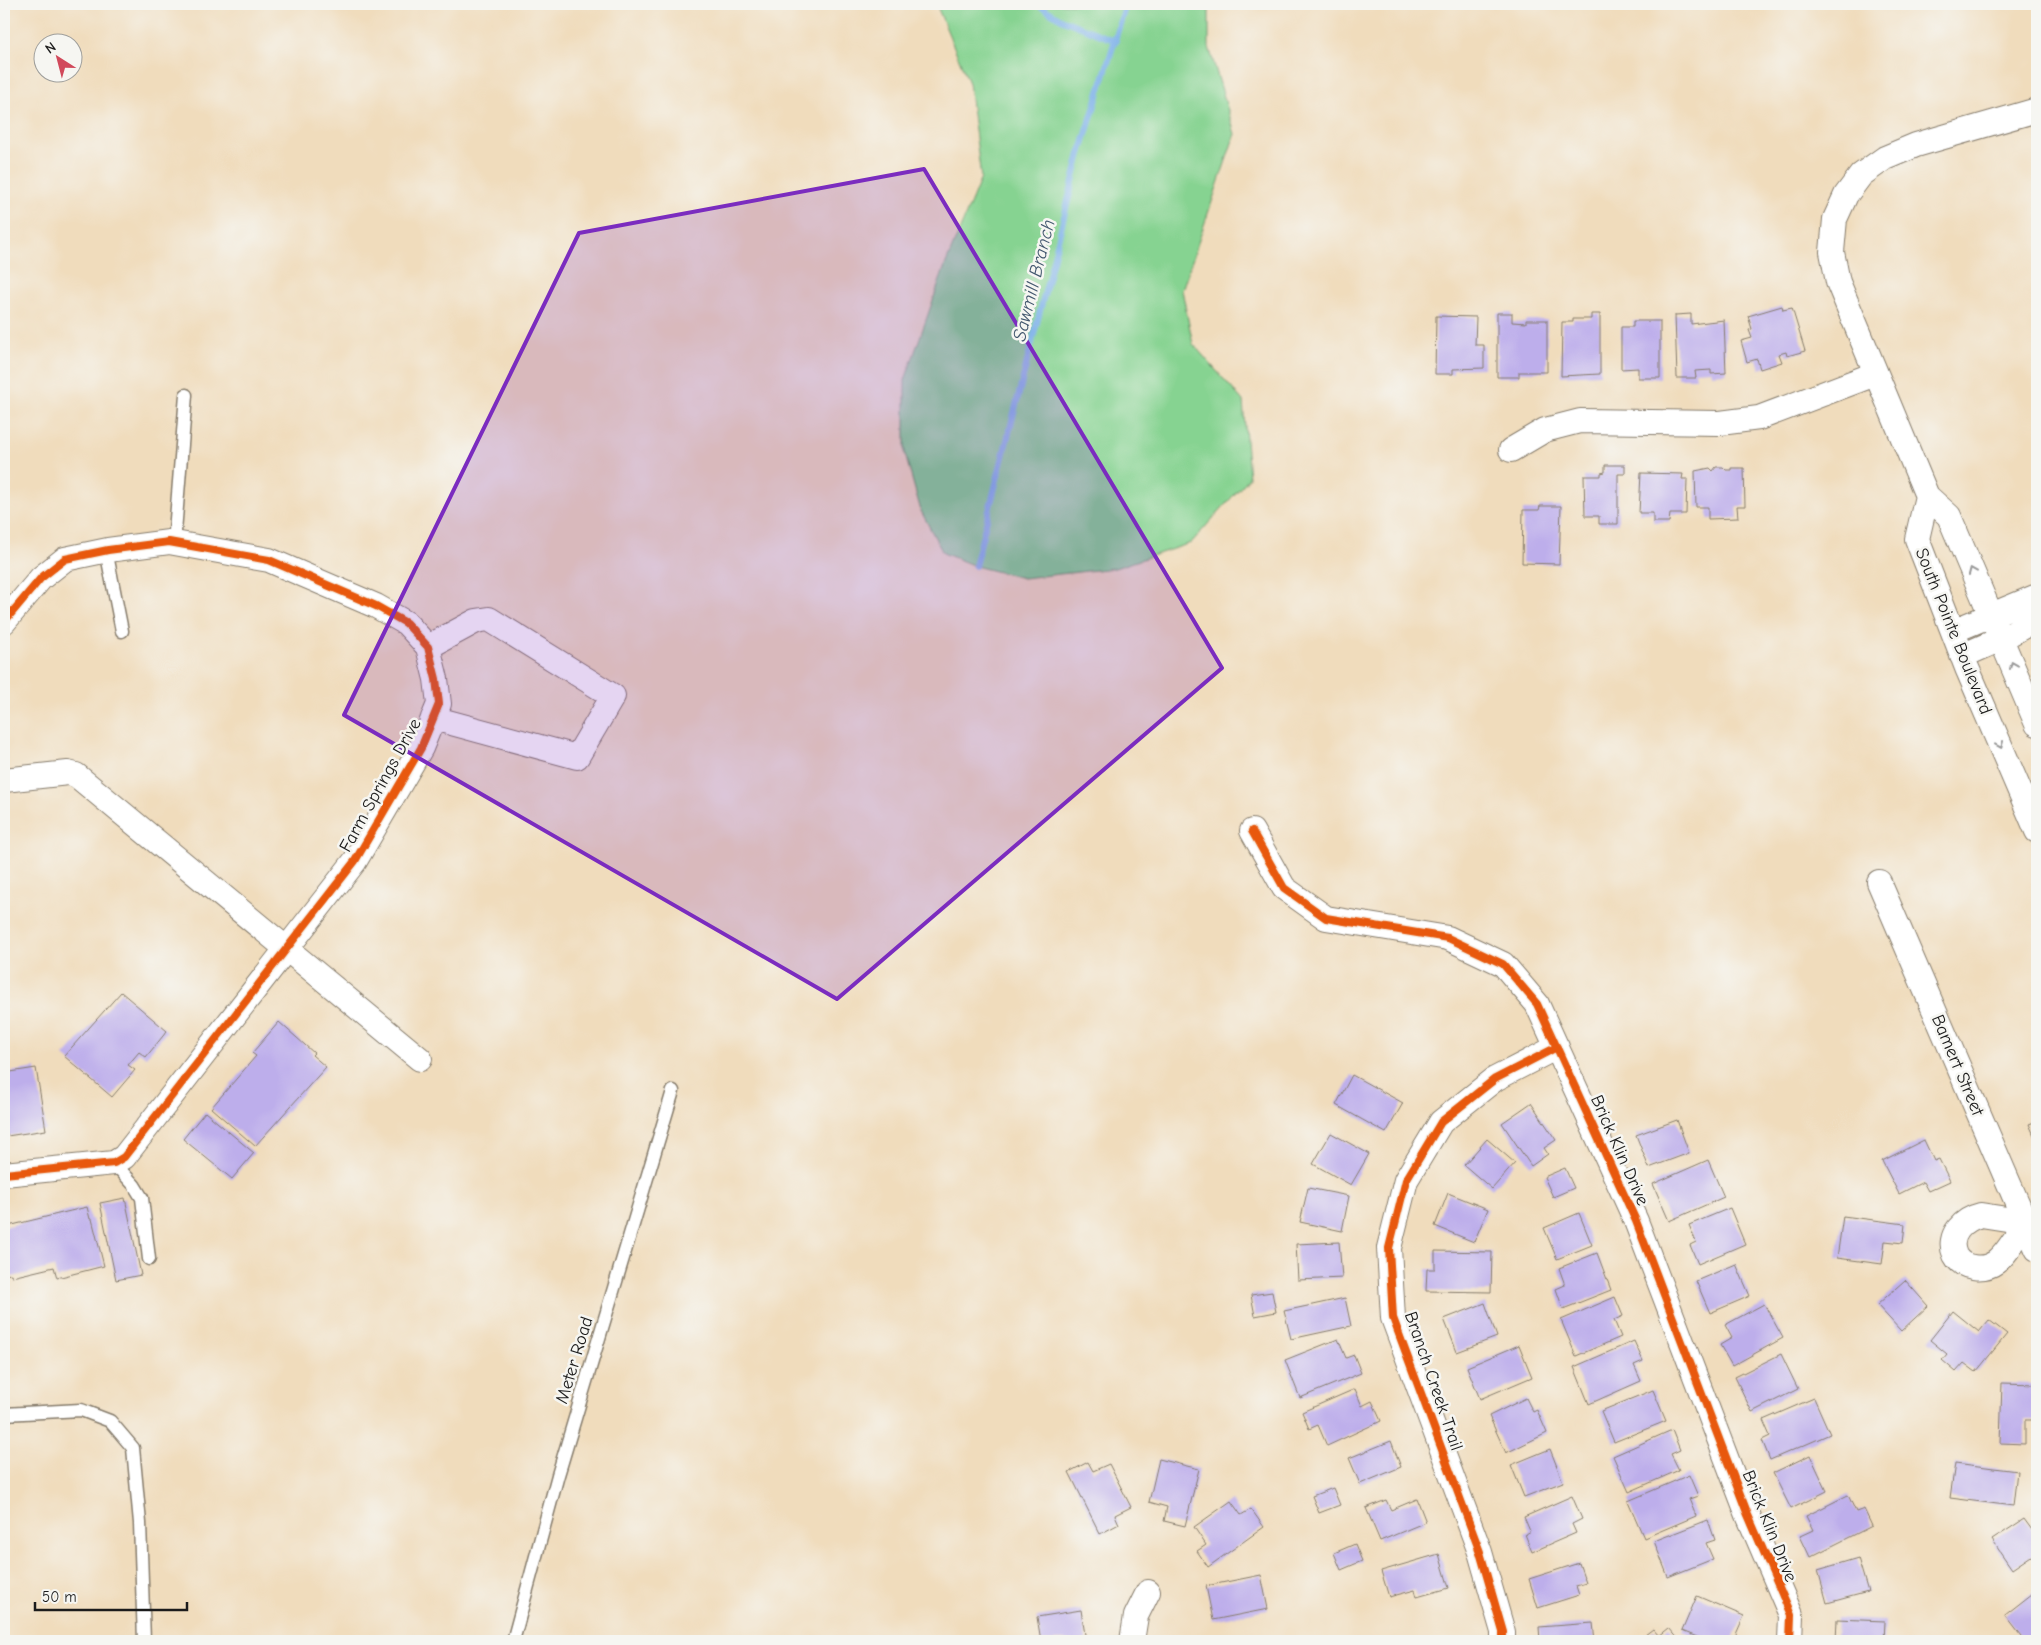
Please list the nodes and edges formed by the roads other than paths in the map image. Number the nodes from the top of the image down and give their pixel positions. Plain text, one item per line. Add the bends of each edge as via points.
1 (2037, 110) edge
2 (1875, 374) junction
3 (186, 395) dead end
4 (1511, 450) dead end
5 (1927, 496) junction
6 (174, 544) junction
7 (106, 550) junction
8 (2037, 596) edge
9 (1991, 616) junction
10 (2037, 620) edge
11 (4, 622) edge
12 (122, 631) dead end
13 (1952, 631) junction
14 (2001, 639) junction
15 (428, 647) junction
16 (1962, 656) junction
17 (433, 718) junction
18 (2037, 724) edge
19 (4, 780) edge
20 (1252, 831) dead end
21 (2037, 831) edge
22 (1879, 882) dead end
23 (287, 949) junction
24 (1557, 1047) junction
25 (420, 1059) dead end
26 (673, 1090) dead end
27 (114, 1163) junction
28 (4, 1174) edge
29 (2032, 1220) edge
30 (2037, 1249) edge
31 (149, 1259) dead end
32 (4, 1414) edge
33 (1148, 1592) dead end
34 (144, 1641) edge
35 (513, 1641) edge
36 (1132, 1641) edge
37 (1503, 1641) edge
38 (1790, 1641) edge

1 - 2 street via 1916,144 1885,158 1861,176 1846,195 1835,219 1832,252 1838,282
2 - 4 street via 1759,418 1720,423 1580,421 1545,430
2 - 5 street
3 - 6 lane
9 -> 5 street via 1949,516
5 - 13 street, South Pointe Boulevard via 1917,539
6 - 7 street, Farm Springs Drive
6 - 15 street, Farm Springs Drive via 269,560 376,606 406,623
7 - 11 street, Farm Springs Drive via 65,559 41,578
7 - 12 lane
8 - 9 street
9 - 13 street
9 - 14 street
10 - 14 street
13 - 16 street, South Pointe Boulevard
14 - 16 street
18 -> 14 street
15 - 17 street, Farm Springs Drive via 439,704
15 - 17 street via 476,621 489,619 613,696 577,757
16 -> 21 street, South Pointe Boulevard
17 - 23 street, Farm Springs Drive via 421,748 355,862
19 - 23 street via 68,773 76,775
20 - 24 street, Brick Klin Drive via 1284,888 1326,918 1448,938 1503,964 1538,1004
22 - 29 street, Bamert Street
23 - 25 street
23 - 27 street, Farm Springs Drive via 124,1157
24 - 37 street, Branch Creek Trail via 1495,1079 1441,1122 1406,1180 1388,1248 1393,1318 1480,1552 1504,1632
24 - 38 street, Brick Klin Drive via 1636,1221 1748,1516 1791,1615
26 - 35 lane, Meter Road via 558,1475
27 - 28 street
27 - 31 lane via 142,1198
29 - 30 street, Bamert Street
32 - 34 lane via 81,1410 110,1420 133,1448 140,1523
33 - 36 street via 1136,1616

